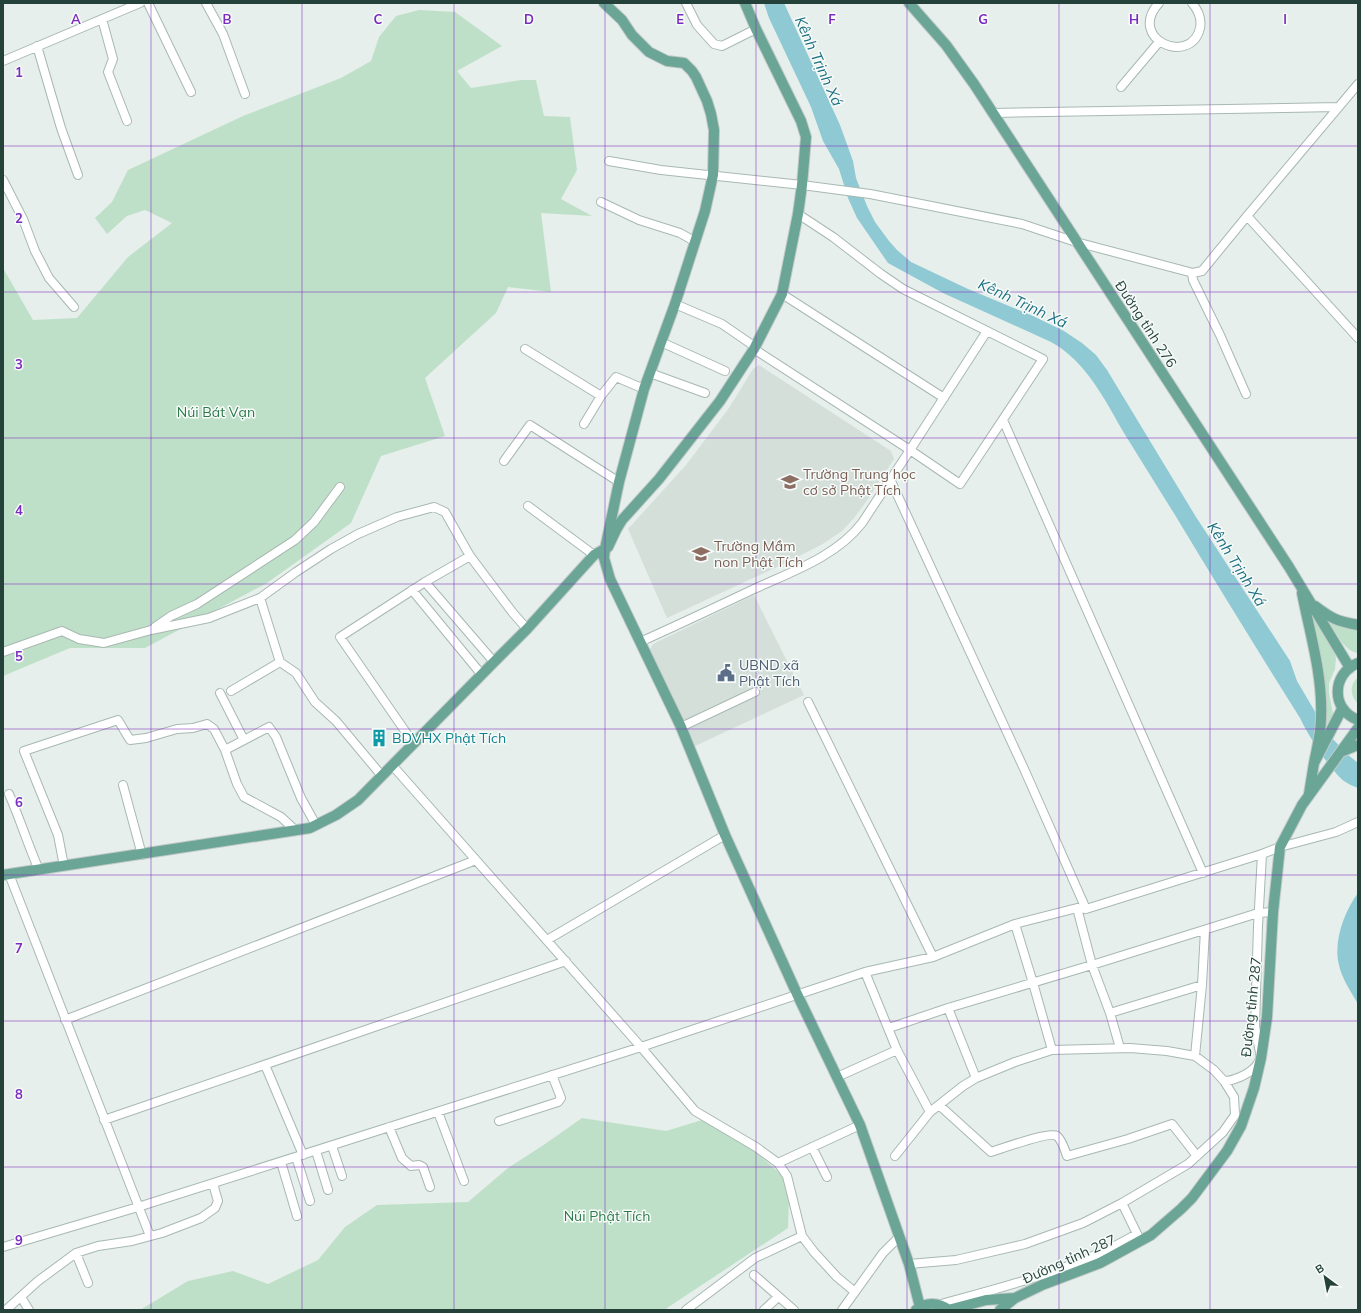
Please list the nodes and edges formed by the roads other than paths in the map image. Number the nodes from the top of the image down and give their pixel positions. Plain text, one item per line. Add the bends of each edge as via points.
1 (140, 3) edge
2 (148, 3) edge
3 (206, 3) edge
4 (686, 3) edge
5 (745, 3) edge
6 (909, 3) edge
7 (1159, 3) edge
8 (1192, 3) edge
9 (610, 5) edge
10 (102, 19) junction
11 (756, 29) junction
12 (1159, 42) junction
13 (37, 46) junction
14 (3, 62) edge
15 (1358, 84) edge
16 (1121, 87) dead end
17 (191, 92) dead end
18 (245, 94) dead end
19 (1338, 107) junction
20 (993, 113) junction
21 (128, 121) dead end
22 (609, 161) dead end
23 (78, 175) dead end
24 (712, 175) junction
25 (3, 180) edge
26 (802, 185) junction
27 (601, 202) dead end
28 (798, 214) junction
29 (1247, 216) junction
30 (694, 241) junction
31 (1076, 242) junction
32 (1192, 273) junction
33 (782, 294) junction
34 (674, 304) junction
35 (74, 307) dead end
36 (987, 331) junction
37 (1357, 334) edge
38 (661, 342) junction
39 (754, 348) junction
40 (525, 349) dead end
41 (725, 371) dead end
42 (650, 373) junction
43 (644, 389) junction
44 (705, 393) dead end
45 (1246, 394) dead end
46 (601, 396) junction
47 (944, 398) junction
48 (1003, 420) junction
49 (584, 424) dead end
50 (910, 450) junction
51 (504, 461) dead end
52 (890, 479) junction
53 (619, 482) junction
54 (340, 487) dead end
55 (528, 506) dead end
56 (605, 549) junction
57 (594, 555) junction
58 (470, 556) junction
59 (425, 582) junction
60 (1301, 588) junction
61 (412, 590) junction
62 (260, 598) junction
63 (1312, 604) junction
64 (1358, 625) edge
65 (527, 629) junction
66 (151, 630) junction
67 (640, 642) junction
68 (3, 652) edge
69 (280, 662) junction
70 (494, 662) junction
71 (1354, 665) edge
72 (482, 675) junction
73 (231, 691) dead end
74 (755, 692) dead end
75 (220, 693) dead end
76 (808, 702) dead end
77 (1342, 709) junction
78 (1358, 720) edge
79 (680, 727) junction
80 (1358, 728) edge
81 (244, 740) junction
82 (414, 744) junction
83 (1358, 745) edge
84 (225, 750) junction
85 (1341, 752) junction
86 (1314, 763) junction
87 (392, 765) junction
88 (382, 776) junction
89 (123, 785) dead end
90 (9, 794) dead end
91 (1308, 796) junction
92 (1358, 822) edge
93 (316, 825) junction
94 (295, 830) junction
95 (725, 835) junction
96 (1280, 847) junction
97 (142, 854) junction
98 (1262, 854) junction
99 (476, 860) junction
100 (64, 866) junction
101 (39, 870) junction
102 (1203, 873) junction
103 (6, 875) edge
104 (1076, 908) junction
105 (1086, 909) junction
106 (1273, 912) junction
107 (1258, 913) junction
108 (1015, 924) junction
109 (1206, 930) junction
110 (547, 940) junction
111 (933, 957) junction
112 (566, 961) junction
113 (1092, 965) junction
114 (865, 972) junction
115 (1033, 983) junction
116 (1202, 985) junction
117 (797, 994) junction
118 (948, 1008) junction
119 (1110, 1013) junction
120 (65, 1020) junction
121 (889, 1028) junction
122 (641, 1047) junction
123 (1120, 1048) junction
124 (897, 1050) junction
125 (1052, 1050) junction
126 (1195, 1056) junction
127 (1262, 1058) junction
128 (265, 1065) junction
129 (552, 1075) junction
130 (837, 1077) junction
131 (976, 1078) junction
132 (1224, 1080) junction
133 (939, 1105) junction
134 (438, 1112) junction
135 (930, 1112) junction
136 (104, 1120) junction
137 (499, 1121) dead end
138 (860, 1125) junction
139 (389, 1127) junction
140 (332, 1146) junction
141 (812, 1147) junction
142 (316, 1151) junction
143 (300, 1156) junction
144 (894, 1156) dead end
145 (1197, 1156) junction
146 (281, 1162) junction
147 (778, 1163) junction
148 (342, 1176) dead end
149 (826, 1177) dead end
150 (464, 1181) dead end
151 (213, 1184) junction
152 (430, 1187) dead end
153 (328, 1190) dead end
154 (310, 1201) dead end
155 (1122, 1203) junction
156 (138, 1207) junction
157 (297, 1216) dead end
158 (150, 1236) junction
159 (802, 1236) junction
160 (899, 1237) junction
161 (1138, 1238) junction
162 (3, 1248) edge
163 (76, 1253) junction
164 (909, 1264) junction
165 (754, 1275) dead end
166 (88, 1282) dead end
167 (855, 1292) junction
168 (20, 1297) junction
169 (778, 1297) junction
170 (1015, 1298) junction
171 (938, 1305) junction
172 (918, 1309) edge
173 (6, 1310) edge
174 (29, 1310) edge
175 (686, 1310) edge
176 (764, 1310) edge
177 (794, 1310) edge
178 (842, 1310) edge
179 (948, 1310) edge
180 (1000, 1310) edge

1 - 10 street
2 - 17 street
3 - 18 street via 223,34
4 - 11 street via 697,25 718,46
5 - 11 main road
6 - 20 main road, Đường tỉnh 276 via 966,71
7 - 12 street via 1150,18 1150,27
8 - 12 street via 1200,15 1201,23 1195,38 1189,44 1174,48
9 - 24 main road via 632,35 649,52 667,61 684,63 696,77 712,114
10 - 13 street
10 - 21 street via 113,59 108,72
11 - 26 main road via 804,128 806,146
12 - 16 street
13 - 14 street
13 - 23 street via 60,128
15 - 19 street
19 - 20 street
19 - 29 street
20 - 31 main road, Đường tỉnh 276
22 - 24 street
24 - 26 street
24 - 30 main road via 705,211
25 - 35 street via 49,278
26 - 28 main road
26 - 31 street via 870,194 1022,224
27 - 30 street
28 - 33 main road
28 - 36 street via 903,289
29 - 32 street via 1202,271
29 - 37 street
30 - 34 main road
31 - 32 street
31 - 60 main road, Đường tỉnh 276
32 - 45 street
33 - 39 main road
33 - 47 street
34 - 38 main road
34 - 39 street via 722,324
36 - 47 street
36 - 48 street via 1043,359
38 - 41 street
38 - 42 main road
39 - 50 street
39 - 56 main road via 720,401 659,479 622,520
40 - 46 street
42 - 43 main road
42 - 44 street
43 - 46 street via 616,377
43 - 53 main road
46 - 49 street
47 - 50 street
48 - 50 street via 960,484
48 - 102 street
50 - 52 street
51 - 53 street via 530,425
52 - 67 street via 855,533 833,550
52 - 105 street
53 - 56 main road
54 - 66 street via 314,522 295,540 197,604 171,616
55 - 57 street
56 - 57 main road
56 - 67 main road via 604,558 610,579
57 - 65 main road
58 - 59 street
58 - 62 street via 445,512 434,507 397,517 358,534 319,556
58 - 65 street
59 - 61 street
59 - 70 street
60 - 63 main road, Đường tỉnh 276
60 - 86 main road via 1320,687 1321,718
61 - 72 street
61 - 82 street via 340,637
62 - 66 street via 209,618
62 - 69 street
63 - 64 main road via 1331,618
63 - 71 main road, Đường tỉnh 276
65 - 70 main road
66 - 68 street via 104,643 79,639 62,631
67 - 79 main road
69 - 73 street
69 - 88 street via 296,673 315,702 336,721
70 - 72 main road
71 - 77 main road via 1343,675 1338,687 1338,700
72 - 82 main road
74 - 79 street
75 - 81 street
76 - 111 street
77 - 78 main road
77 - 86 main road, Đường tỉnh 287
79 - 95 main road
80 - 85 main road, Đường tỉnh 287
81 - 84 street
81 - 93 street via 269,727
82 - 87 main road
83 - 85 main road
84 - 94 street via 244,797 281,817
84 - 100 street via 214,729 207,724 130,740 118,720 24,751 58,835
85 - 91 main road, Đường tỉnh 287
86 - 91 main road, Đường tỉnh 287
87 - 88 main road
87 - 99 street
88 - 93 main road via 358,800
89 - 97 street
90 - 101 street
91 - 96 main road, Đường tỉnh 287
92 - 96 street via 1336,832
93 - 94 main road
94 - 97 main road
95 - 110 street
95 - 117 main road
96 - 98 street
96 - 106 main road, Đường tỉnh 287
97 - 100 main road
98 - 102 street
98 - 107 street
99 - 110 street
99 - 120 street
100 - 101 main road
101 - 103 main road
102 - 105 street
103 - 120 street
104 - 105 street
104 - 108 street
104 - 113 street
106 - 107 street
106 - 127 main road, Đường tỉnh 287
107 - 109 street
107 - 127 street via 1255,1028
108 - 111 street
108 - 115 street
109 - 113 street
109 - 116 street
110 - 112 street
111 - 114 street
112 - 122 street
112 - 128 street
113 - 115 street
113 - 119 street
114 - 117 street
114 - 121 street
115 - 118 street
115 - 125 street
116 - 119 street
116 - 126 street
117 - 122 street
117 - 130 main road
118 - 121 street
118 - 131 street
119 - 123 street
120 - 136 street
121 - 124 street
122 - 129 street
122 - 147 street via 695,1111
123 - 125 street
123 - 126 street via 1167,1051
124 - 130 street
124 - 135 street
125 - 131 street
126 - 132 street
127 - 132 street via 1253,1069 1230,1081
127 - 161 main road, Đường tỉnh 287 via 1243,1119 1227,1151 1181,1209 1151,1235
128 - 136 street
128 - 143 street
129 - 134 street
129 - 137 street via 561,1098 558,1102
130 - 138 main road
131 - 133 street
132 - 145 street via 1234,1097 1235,1115 1223,1132
133 - 135 street
133 - 145 street via 991,1152 1041,1136 1053,1135 1061,1141 1067,1156 1172,1124
134 - 139 street
134 - 150 street
135 - 144 street
136 - 156 street
138 - 141 street
138 - 160 main road
139 - 140 street
139 - 152 street via 402,1158 412,1166 423,1167
140 - 142 street
140 - 148 street
141 - 147 street
141 - 149 street
142 - 143 street
142 - 153 street
143 - 146 street
143 - 154 street
145 - 155 street
146 - 151 street
146 - 157 street
147 - 159 street via 788,1176
151 - 156 street
151 - 158 street via 218,1201 215,1208 201,1218
155 - 161 street
155 - 164 street via 1083,1223 1025,1244 956,1260
156 - 158 street
156 - 162 street
158 - 163 street
159 - 167 street via 814,1252
159 - 175 street via 755,1258
160 - 164 main road
160 - 167 street
161 - 170 main road, Đường tỉnh 287 via 1100,1263
161 - 171 street via 1089,1259
163 - 166 street
163 - 168 street
164 - 172 main road
165 - 169 street
167 - 178 street
168 - 173 street
168 - 174 street
169 - 176 street
169 - 177 street
170 - 179 main road, Đường tỉnh 287 via 986,1300
170 - 180 main road, Đường tỉnh 287
171 - 172 main road via 931,1304
171 - 179 main road

